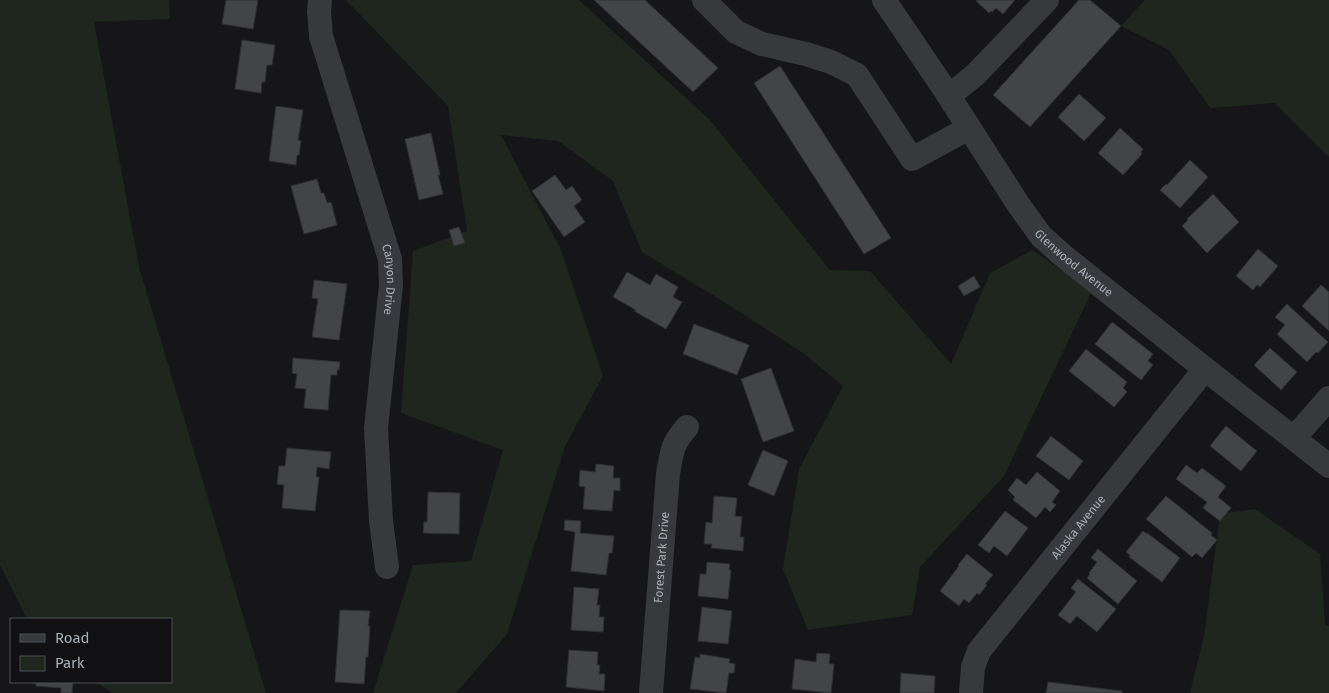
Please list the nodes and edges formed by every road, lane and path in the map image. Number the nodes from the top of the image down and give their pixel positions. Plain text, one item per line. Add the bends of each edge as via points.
1 (320, 0) edge
2 (704, 0) edge
3 (884, 0) edge
4 (1047, 0) edge
5 (949, 96) junction
6 (969, 128) junction
7 (1205, 369) junction
8 (1329, 398) edge
9 (687, 427) dead end
10 (1294, 438) junction
11 (1329, 466) edge
12 (387, 568) dead end
13 (651, 693) edge
14 (970, 693) edge

1 - 12 street, Canyon Drive via 321,36 390,259 391,285 376,428
2 - 6 street via 736,32 762,44 831,62 857,75 912,159
3 - 5 street, Glenwood Avenue
4 - 5 street via 975,75
5 - 6 street, Glenwood Avenue
6 - 7 street, Glenwood Avenue via 1041,236
7 - 10 street, Glenwood Avenue
7 - 14 street, Alaska Avenue via 979,651 973,667
8 - 10 street
9 - 13 street, Forest Park Drive via 672,448 668,474
10 - 11 street, Glenwood Avenue

